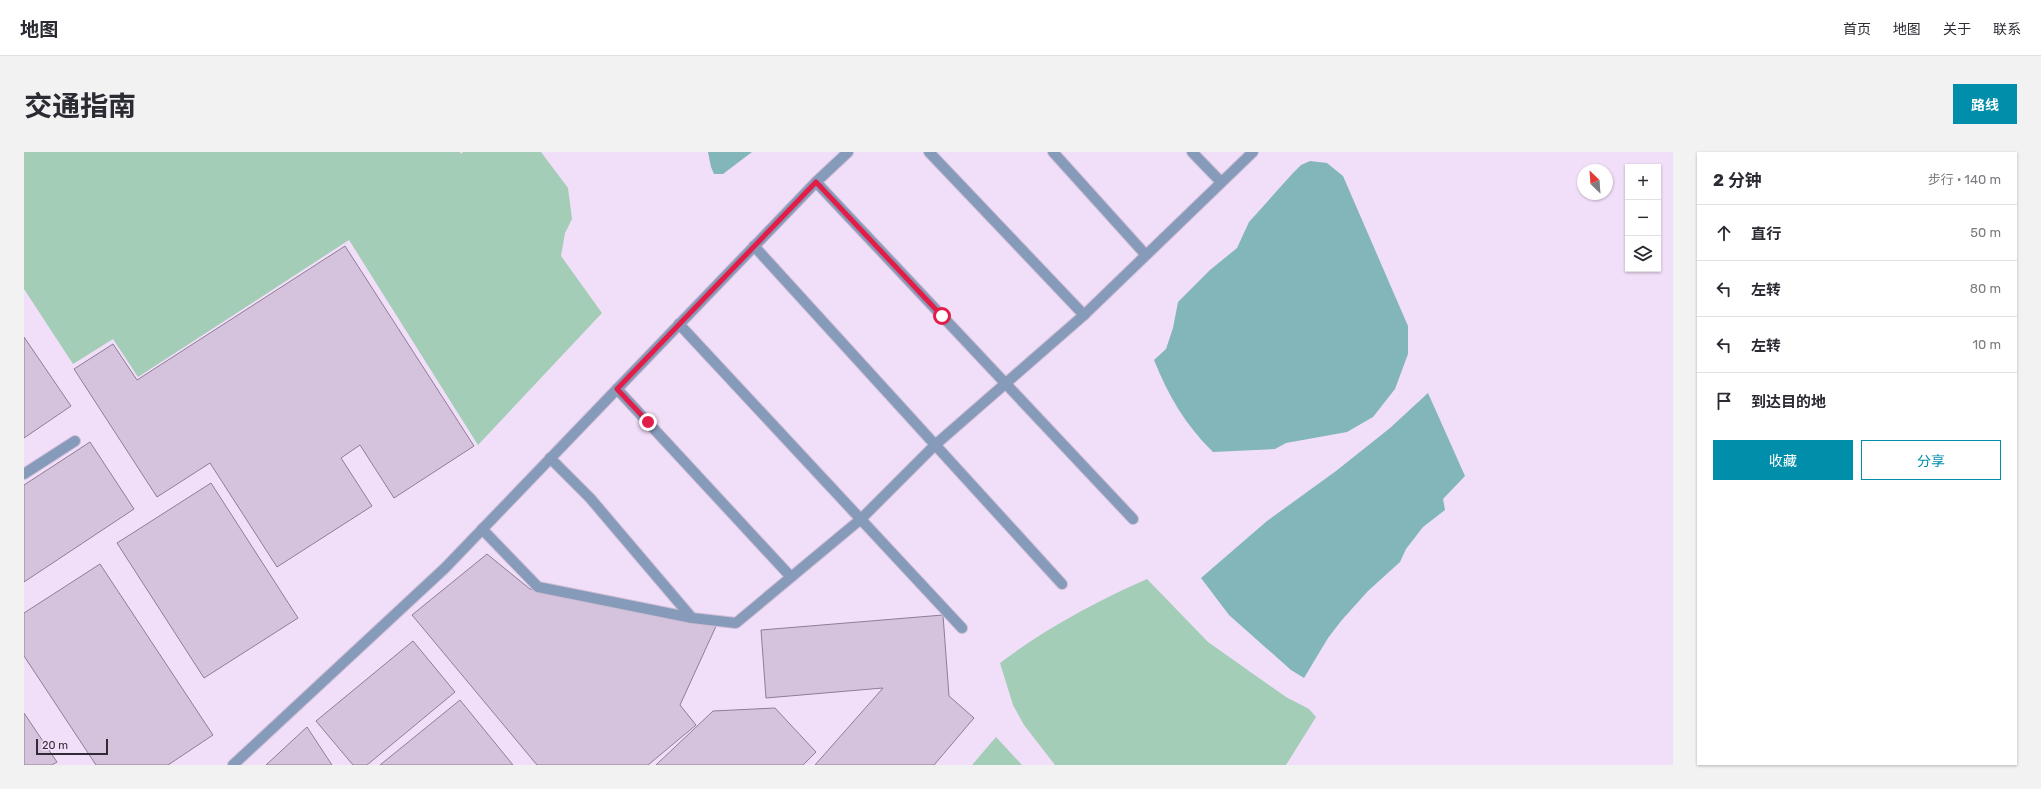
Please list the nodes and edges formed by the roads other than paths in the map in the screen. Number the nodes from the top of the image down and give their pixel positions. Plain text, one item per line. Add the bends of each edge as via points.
1 (848, 152) edge
2 (929, 152) edge
3 (1053, 152) edge
4 (1192, 152) edge
5 (1253, 152) edge
6 (816, 182) junction
7 (1221, 182) junction
8 (754, 246) junction
9 (1145, 254) junction
10 (1084, 315) junction
11 (679, 324) junction
12 (1005, 383) junction
13 (617, 389) junction
14 (75, 440) dead end
15 (935, 445) junction
16 (550, 458) junction
17 (24, 474) edge
18 (861, 519) junction
19 (1133, 519) dead end
20 (482, 529) junction
21 (791, 577) junction
22 (1062, 584) dead end
23 (692, 618) junction
24 (962, 628) dead end
25 (233, 765) edge

1 - 6 street
2 - 10 street
3 - 9 street
4 - 7 street
5 - 7 street
6 - 8 street
6 - 12 street
7 - 9 street
8 - 11 street
8 - 15 street
9 - 10 street
10 - 12 street
11 - 13 street
11 - 18 street
12 - 15 street
12 - 19 street
13 - 16 street
13 - 21 street
14 - 17 street
15 - 18 street
15 - 22 street
16 - 20 street
16 - 23 street via 590,498
18 - 21 street
18 - 24 street
20 - 23 street via 538,587
20 - 25 street via 445,568
21 - 23 street via 736,623

